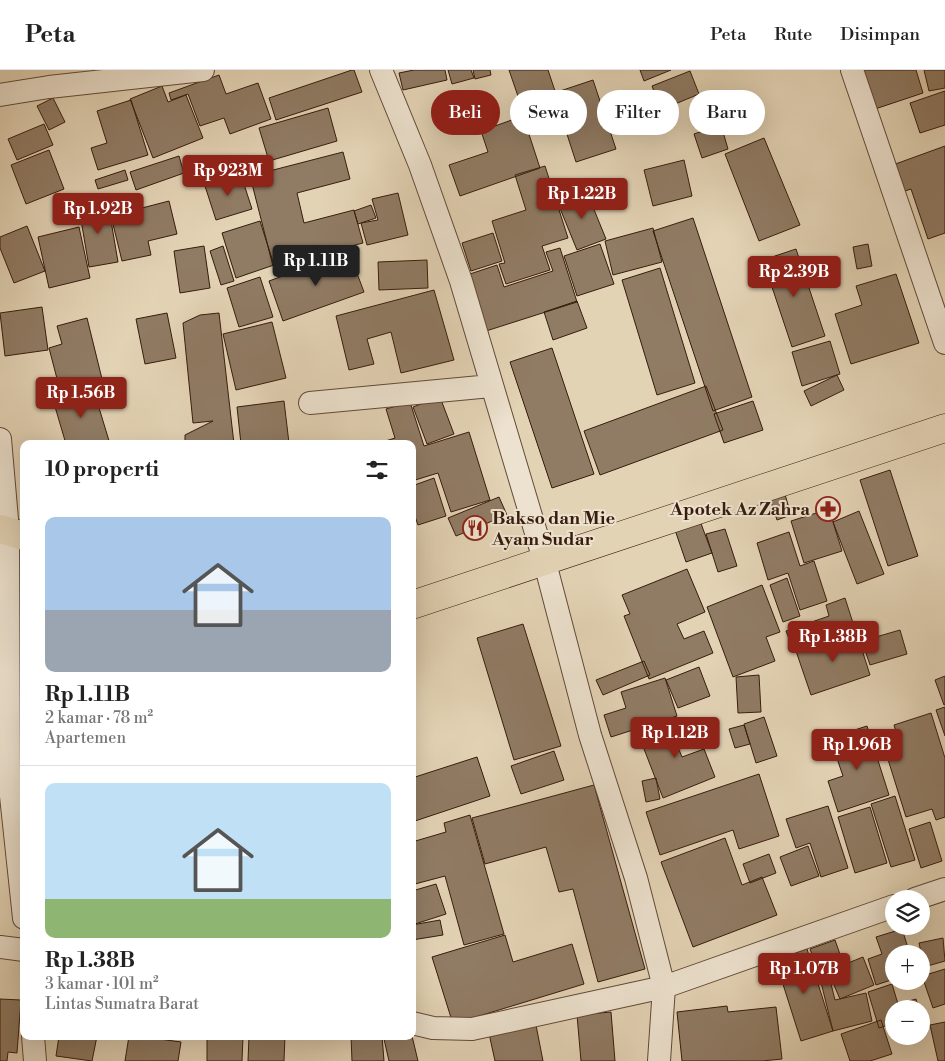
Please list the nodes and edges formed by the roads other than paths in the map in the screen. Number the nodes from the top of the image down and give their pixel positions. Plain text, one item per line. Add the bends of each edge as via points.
1 (203, 70) edge
2 (381, 70) edge
3 (852, 70) edge
4 (0, 96) edge
5 (945, 343) edge
6 (492, 386) junction
7 (310, 403) dead end
8 (945, 428) edge
9 (0, 438) edge
10 (11, 532) edge
11 (544, 563) junction
12 (416, 603) edge
13 (20, 880) edge
14 (945, 889) edge
15 (930, 894) edge
16 (885, 909) edge
17 (0, 947) edge
18 (20, 950) edge
19 (664, 987) junction
20 (416, 1024) edge
21 (34, 1040) edge
22 (35, 1061) edge
23 (659, 1061) edge

1 - 4 street via 49,87
2 - 6 street via 420,165 461,281
3 - 5 street
6 - 7 street
6 - 11 street
8 - 11 highway
9 - 10 street
10 - 13 street via 9,777
11 - 12 highway
11 - 19 street via 590,735 636,878
14 - 15 street
16 - 19 street
17 - 18 street
19 - 20 street via 472,1030
19 - 23 street
21 - 22 street

